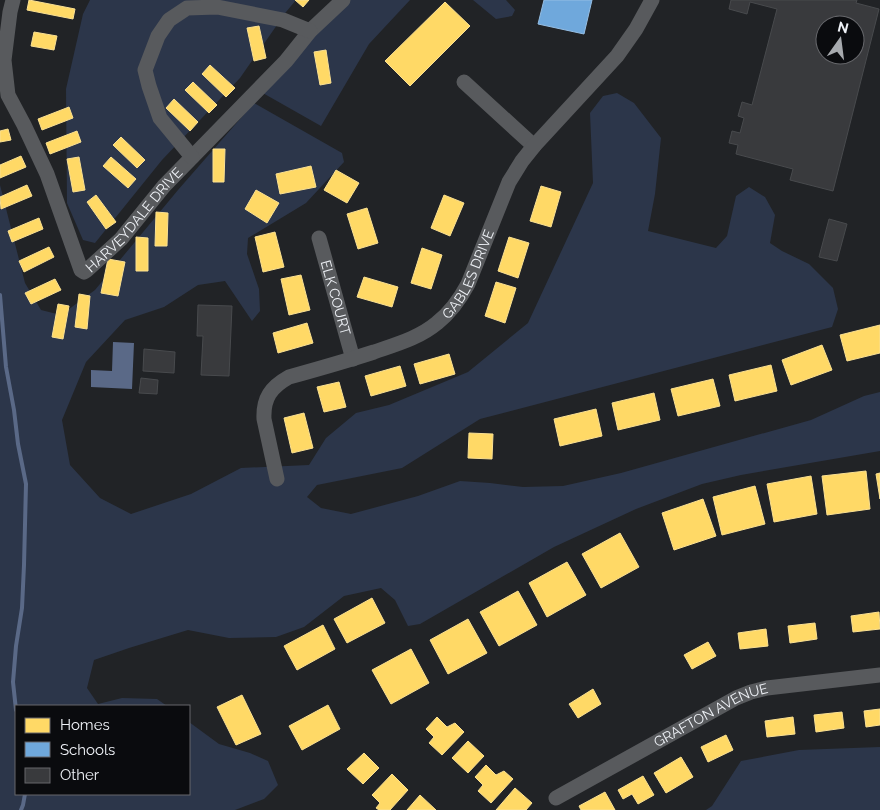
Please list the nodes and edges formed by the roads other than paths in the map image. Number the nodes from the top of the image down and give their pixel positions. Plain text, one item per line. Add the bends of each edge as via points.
1 (13, 0) edge
2 (343, 0) edge
3 (652, 0) edge
4 (310, 31) junction
5 (464, 82) dead end
6 (534, 146) junction
7 (192, 157) junction
8 (319, 238) dead end
9 (353, 359) junction
10 (278, 479) dead end
11 (880, 675) edge
12 (556, 798) dead end

1 - 7 street, HARVEYDALE DRIVE via 4,60 8,95 47,174 81,270 88,270 121,239
2 - 4 street, HARVEYDALE DRIVE
3 - 6 street, GABLES DRIVE via 617,56
4 - 7 street, HARVEYDALE DRIVE via 286,61
4 - 7 street via 283,20 217,7 187,8 169,20 158,36 145,70 160,118
5 - 6 street
6 - 9 street, GABLES DRIVE via 509,182 468,284 450,312 409,340
8 - 9 street, ELK COURT
9 - 10 street, GABLES DRIVE via 289,377 268,395 264,419
11 - 12 street, GRAFTON AVENUE via 751,692

